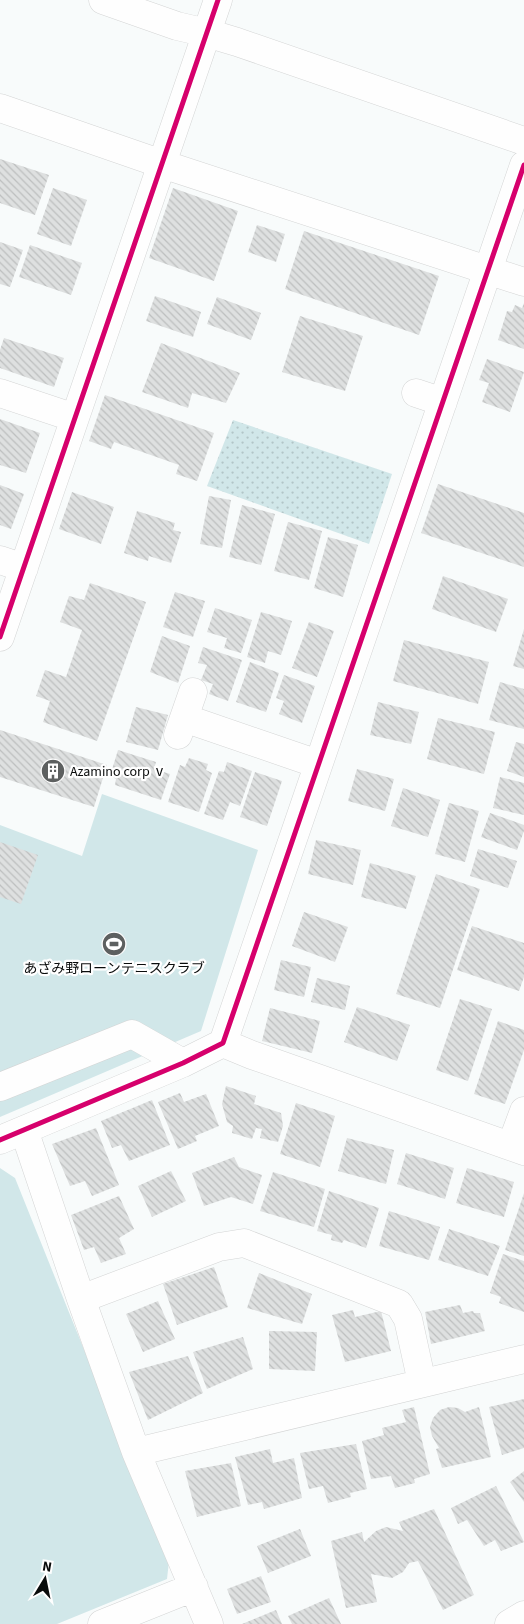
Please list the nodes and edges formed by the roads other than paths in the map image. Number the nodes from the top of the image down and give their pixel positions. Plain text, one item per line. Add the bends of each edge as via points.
1 (103, 0) edge
2 (218, 0) edge
3 (207, 33) junction
4 (0, 108) edge
5 (524, 141) edge
6 (162, 164) junction
7 (524, 166) edge
8 (487, 271) junction
9 (524, 282) edge
10 (416, 392) dead end
11 (0, 393) edge
12 (443, 402) junction
13 (75, 418) junction
14 (12, 564) edge
15 (0, 637) edge
16 (193, 692) dead end
17 (318, 764) junction
18 (223, 1043) junction
19 (183, 1063) junction
20 (0, 1087) edge
21 (524, 1111) edge
22 (12, 1135) edge
23 (518, 1149) edge
24 (81, 1299) junction
25 (524, 1359) edge
26 (422, 1384) junction
27 (136, 1452) junction
28 (194, 1587) junction
29 (524, 1616) edge
30 (102, 1624) edge
31 (209, 1624) edge
32 (509, 1624) edge

1 - 3 street
2 - 3 street
3 - 5 street
3 - 6 street
4 - 6 street
6 - 8 street
6 - 13 street
7 - 8 street
8 - 9 street
8 - 12 street
10 - 12 street
11 - 13 street
12 - 17 street
13 - 14 street
14 - 15 street
16 - 17 street via 181,727
17 - 18 street
18 - 19 street
18 - 23 street
19 - 20 street via 132,1034
19 - 22 street
21 - 23 street
22 - 24 street
24 - 26 street via 219,1248 244,1243 399,1304 408,1319
24 - 27 street
25 - 26 street
26 - 27 street
27 - 28 street
28 - 30 street
28 - 31 street
29 - 32 street

